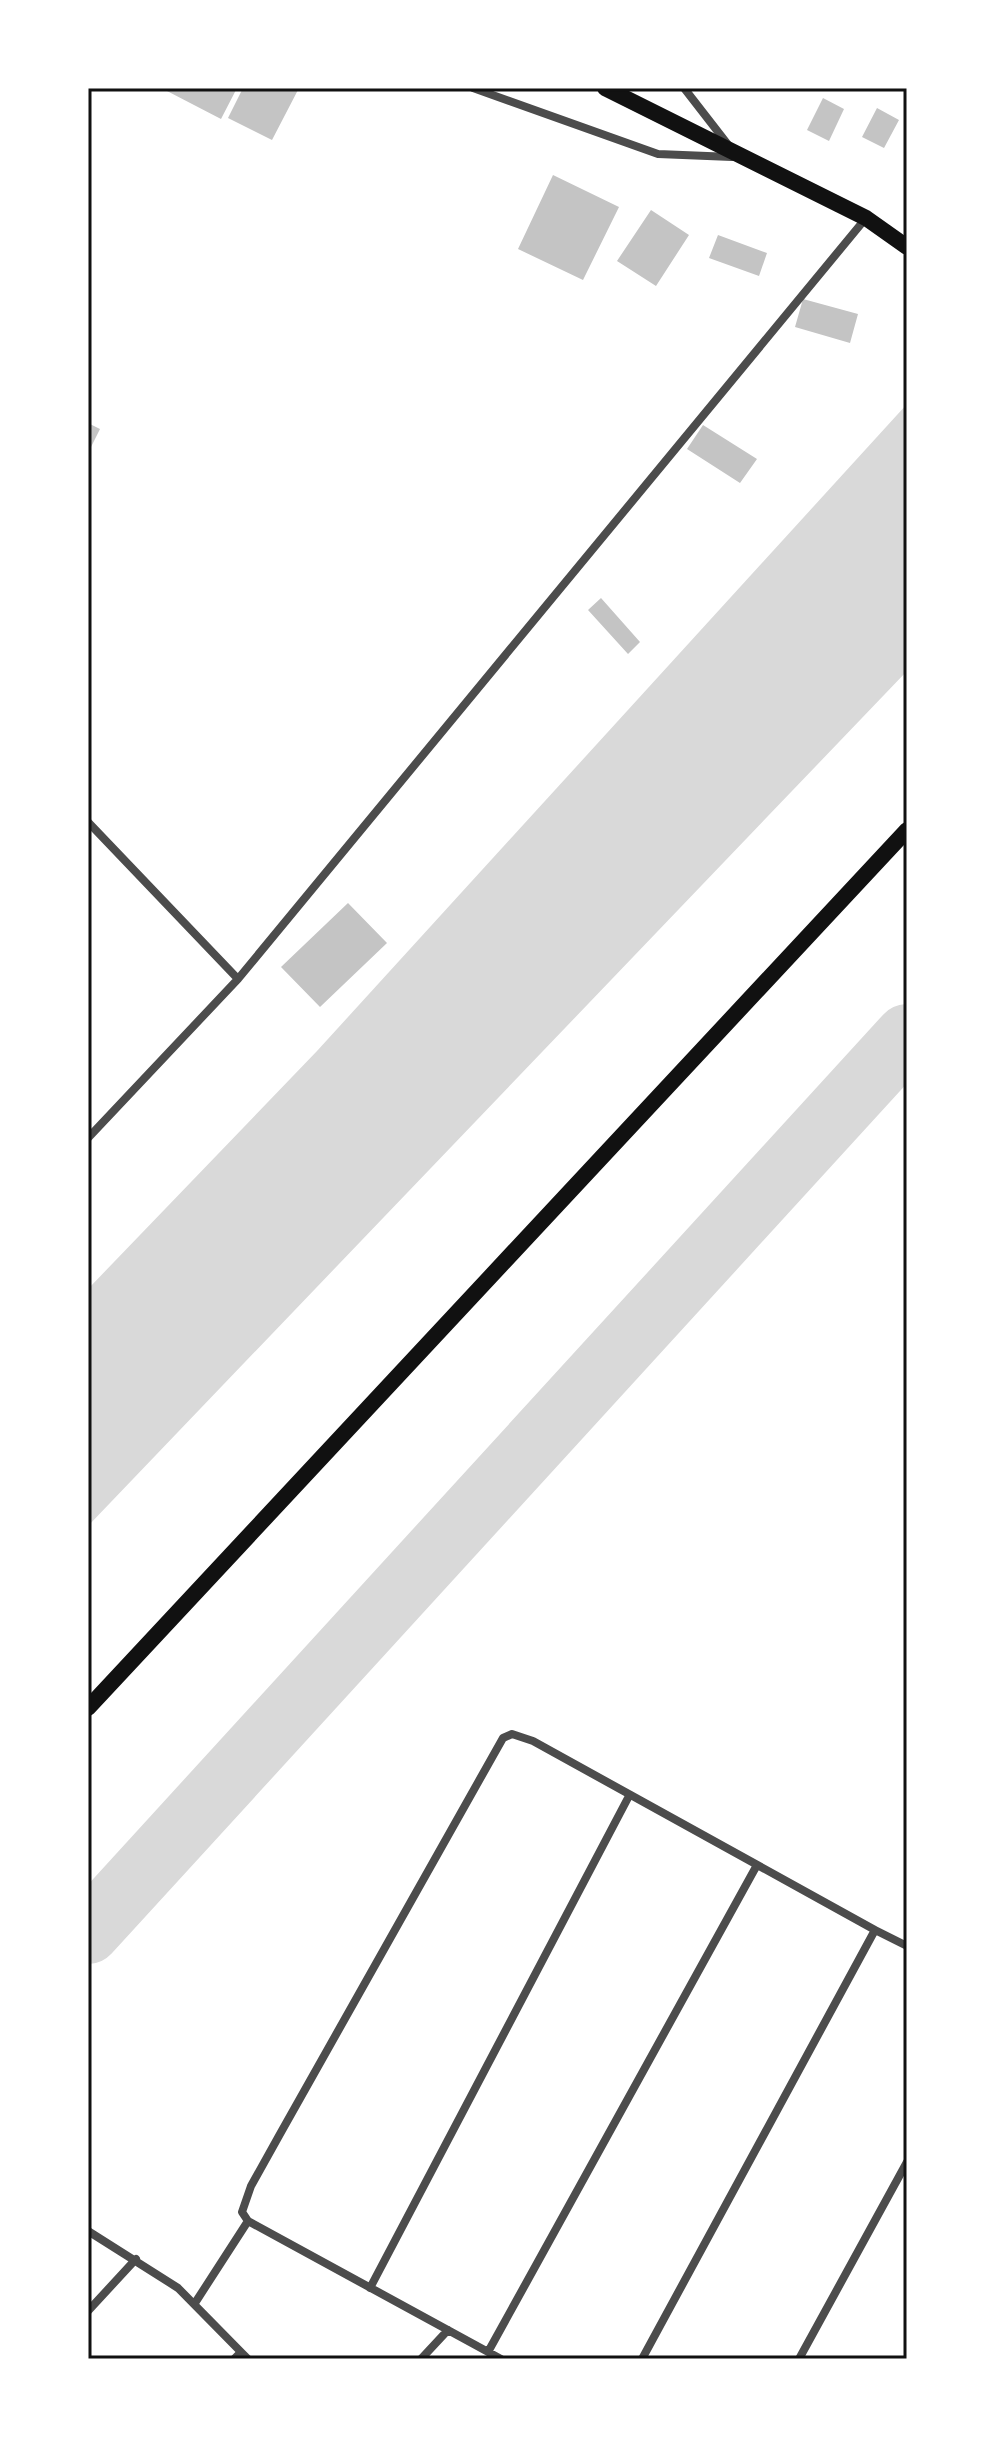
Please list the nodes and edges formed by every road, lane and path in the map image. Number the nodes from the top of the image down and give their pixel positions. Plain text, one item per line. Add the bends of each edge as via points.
1 (473, 88) edge
2 (605, 88) edge
3 (684, 88) edge
4 (737, 157) junction
5 (866, 218) junction
6 (907, 247) edge
7 (88, 822) edge
8 (907, 830) edge
9 (238, 979) junction
10 (88, 1138) edge
11 (88, 1708) edge
12 (629, 1796) junction
13 (757, 1865) junction
14 (875, 1930) junction
15 (907, 1946) edge
16 (907, 2162) edge
17 (248, 2221) junction
18 (88, 2231) edge
19 (136, 2259) junction
20 (370, 2288) junction
21 (195, 2303) junction
22 (88, 2311) edge
23 (448, 2330) junction
24 (488, 2352) junction
25 (241, 2357) edge
26 (421, 2359) edge
27 (501, 2359) edge
28 (642, 2359) edge
29 (799, 2359) edge

1 - 4 street via 658,154
2 - 4 main road
3 - 4 street
4 - 5 main road
5 - 6 main road
5 - 9 street
7 - 9 street
8 - 11 main road
9 - 10 street
12 - 13 street
12 - 17 street via 533,1741 512,1734 503,1738 251,2186 242,2212
12 - 20 street
13 - 14 street
13 - 24 street
14 - 15 street
14 - 28 street
16 - 29 street
17 - 20 street
17 - 21 street
18 - 19 street
19 - 21 street
19 - 22 street
20 - 23 street
21 - 25 street
23 - 24 street
23 - 26 street
24 - 27 street

